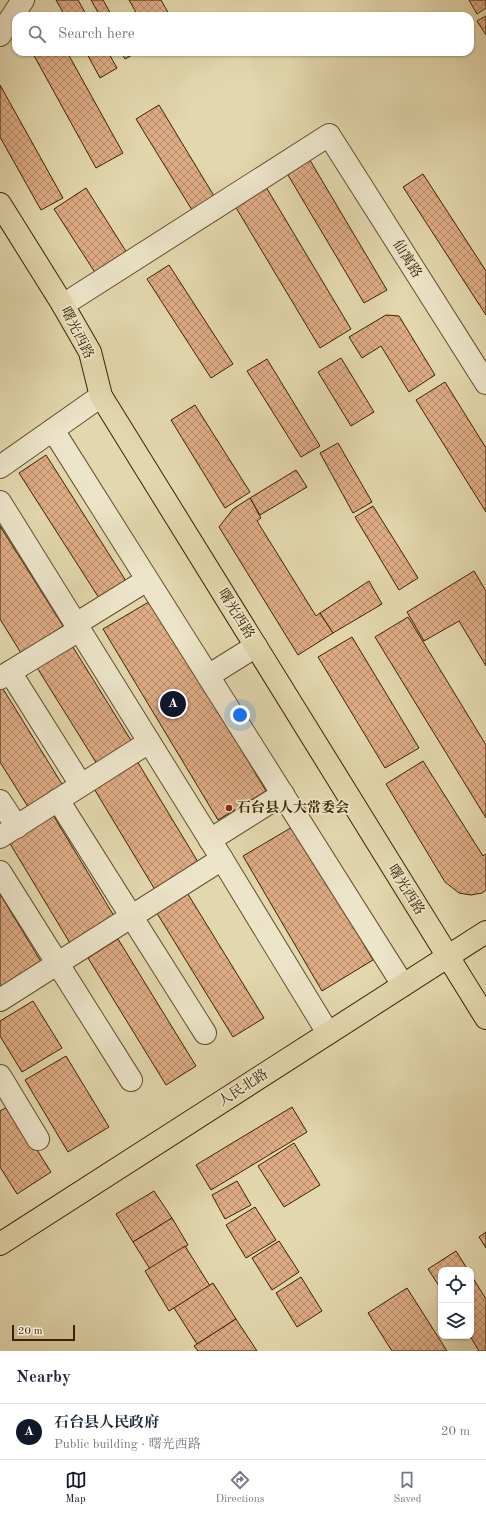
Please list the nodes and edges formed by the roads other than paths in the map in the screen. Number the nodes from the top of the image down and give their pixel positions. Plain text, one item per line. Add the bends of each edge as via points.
1 (23, 0) edge
2 (15, 12) edge
3 (12, 17) edge
4 (0, 35) edge
5 (0, 204) edge
6 (63, 305) junction
7 (486, 383) edge
8 (101, 396) junction
9 (53, 430) junction
10 (0, 467) edge
11 (0, 502) edge
12 (147, 580) junction
13 (78, 627) junction
14 (256, 646) junction
15 (4, 673) edge
16 (208, 676) junction
17 (149, 742) junction
18 (81, 784) junction
19 (283, 794) junction
20 (58, 800) junction
21 (0, 801) edge
22 (8, 832) edge
23 (210, 840) junction
24 (222, 859) junction
25 (0, 872) edge
26 (132, 916) junction
27 (486, 932) edge
28 (447, 956) junction
29 (57, 964) junction
30 (403, 985) junction
31 (0, 1000) edge
32 (486, 1018) edge
33 (205, 1033) dead end
34 (328, 1033) junction
35 (0, 1076) edge
36 (131, 1080) dead end
37 (38, 1138) dead end
38 (0, 1244) edge

1 - 2 street
3 - 4 street
5 - 6 main road, 曙光西路
6 - 7 street, 仙寓路 via 328,134
6 - 8 main road, 曙光西路 via 90,352
8 - 9 street
8 - 14 main road, 曙光西路
9 - 10 street
9 - 12 street
11 - 13 street
12 - 13 street
12 - 16 street
13 - 15 street
13 - 17 street
14 - 16 street
14 - 28 main road, 曙光西路
15 - 18 street
16 - 19 street
17 - 18 street
17 - 23 street
18 - 20 street
19 - 23 street
19 - 30 street
20 - 22 street
20 - 26 street
21 - 22 street
23 - 24 street
24 - 26 street
24 - 34 street
25 - 29 street
26 - 29 street
26 - 33 street
27 - 28 main road, 人民北路
28 - 30 main road, 人民北路
28 - 32 main road, 曙光西路
29 - 31 street
29 - 36 street
30 - 34 main road, 人民北路
34 - 38 main road, 人民北路
35 - 37 street

